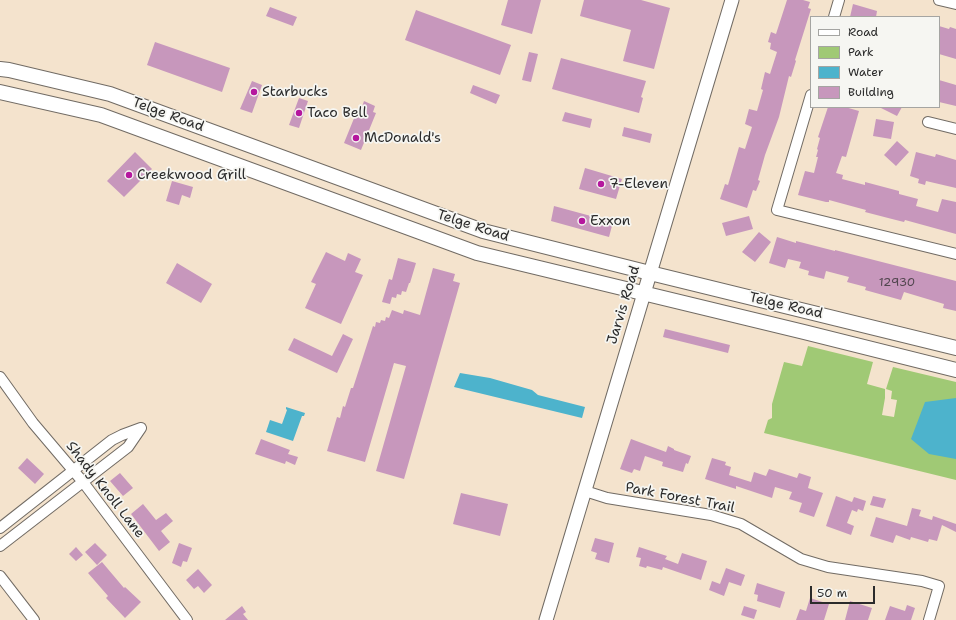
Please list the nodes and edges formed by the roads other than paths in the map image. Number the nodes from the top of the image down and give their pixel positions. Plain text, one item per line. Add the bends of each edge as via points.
1 (732, 0) edge
2 (839, 0) edge
3 (939, 0) edge
4 (956, 4) edge
5 (834, 16) edge
6 (0, 70) edge
7 (0, 92) edge
8 (810, 98) edge
9 (928, 122) dead end
10 (956, 129) edge
11 (956, 254) edge
12 (650, 274) junction
13 (644, 293) junction
14 (808, 311) junction
15 (804, 332) junction
16 (956, 348) edge
17 (956, 370) edge
18 (0, 377) edge
19 (73, 471) junction
20 (83, 482) junction
21 (585, 491) junction
22 (0, 528) edge
23 (0, 546) edge
24 (0, 576) edge
25 (34, 620) edge
26 (187, 620) edge
27 (546, 620) edge
28 (929, 620) edge

1 - 12 street, Jarvis Road
2 - 5 street
3 - 4 street
6 - 12 main road, Telge Road via 110,94 483,231
7 - 13 main road, Telge Road via 101,115 477,253
8 - 11 street via 776,210
9 - 10 street
12 - 13 street, Jarvis Road
12 - 14 main road, Telge Road
13 - 15 main road, Telge Road
13 - 21 street, Jarvis Road
14 - 15 main road
14 - 16 main road, Telge Road
15 - 17 main road, Telge Road
18 - 19 street, Shady Knoll Lane
19 - 20 street, Shady Knoll Lane
19 - 20 street via 112,440 141,428 128,447
19 - 22 street
20 - 23 street
20 - 26 street, Shady Knoll Lane
21 - 27 street, Jarvis Road
21 - 28 street, Park Forest Trail via 607,498 711,515 741,524 801,559 828,567 922,581 939,586
24 - 25 street

